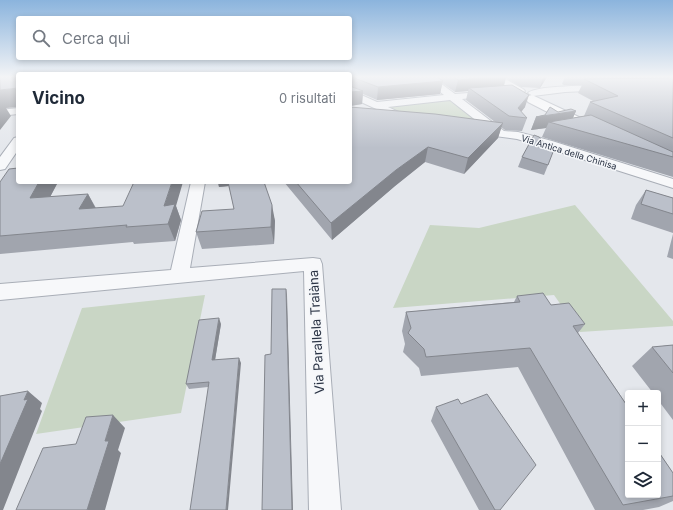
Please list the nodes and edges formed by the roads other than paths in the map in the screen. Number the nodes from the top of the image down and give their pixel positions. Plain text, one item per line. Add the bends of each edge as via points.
1 (365, 101) edge
2 (394, 101) edge
3 (417, 101) edge
4 (458, 101) edge
5 (542, 101) edge
6 (396, 103) junction
7 (375, 105) junction
8 (16, 111) edge
9 (0, 113) edge
10 (418, 122) edge
11 (588, 127) joint
12 (463, 129) edge
13 (563, 129) edge
14 (548, 132) dead end
15 (500, 134) junction
16 (518, 136) junction
17 (16, 144) edge
18 (0, 166) edge
19 (198, 184) edge
20 (673, 184) edge
21 (179, 275) junction
22 (0, 292) edge
23 (325, 510) edge

1 - 7 street
2 - 6 street
3 - 6 street
4 - 15 street
5 - 11 street
6 - 7 street
7 - 10 street via 394,115
8 - 9 street
11 - 13 street
12 - 15 street, Via Antica della Chinisa
14 - 16 street
15 - 16 street, Via Antica della Chinisa
16 - 20 street, Via Antica della Chinisa
17 - 18 street
19 - 21 street
21 - 22 street, Via Parallela Traiàna
21 - 23 street, Via Parallela Traiàna via 313,264

